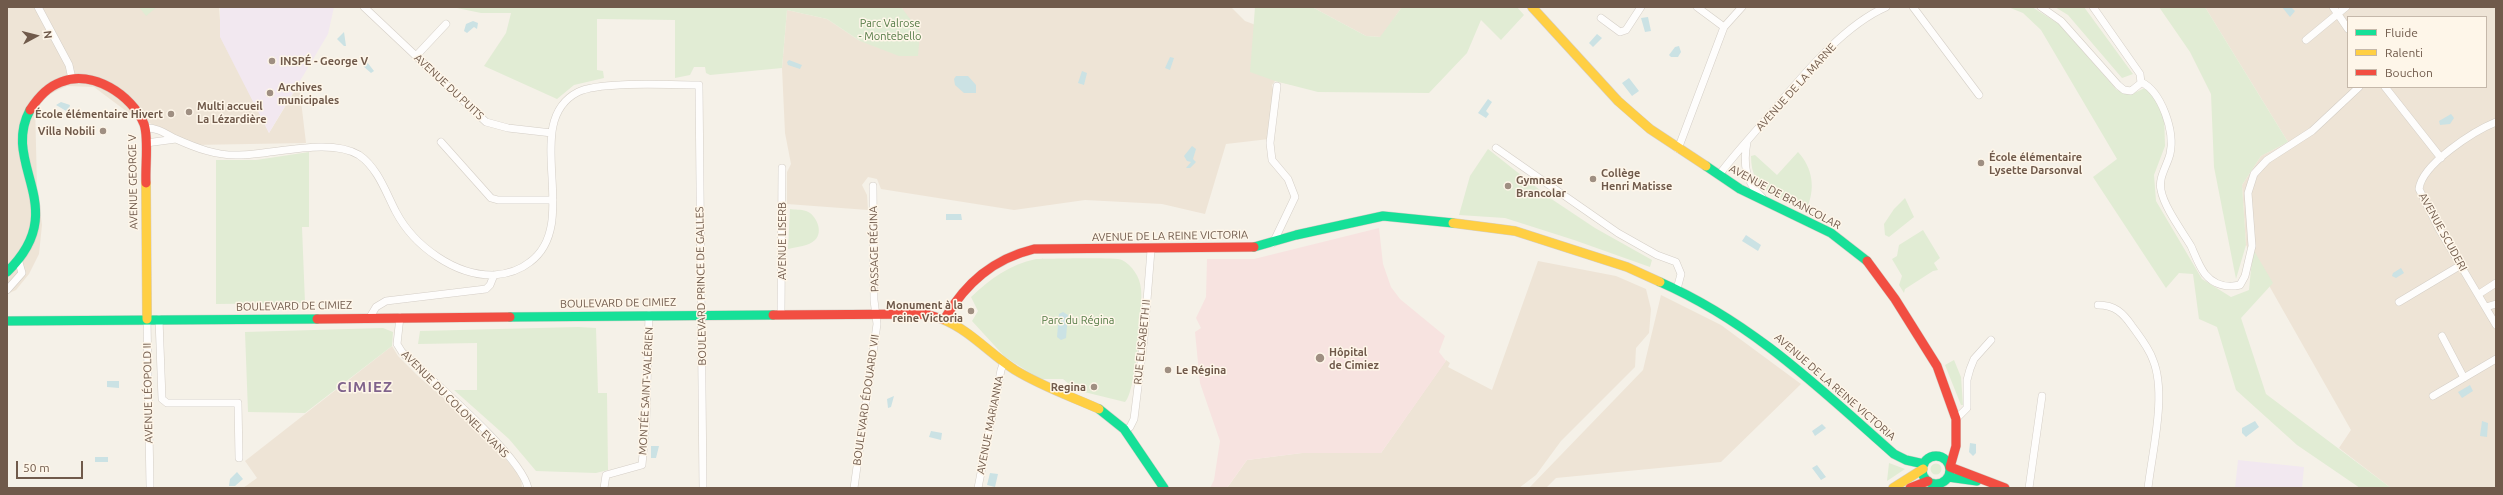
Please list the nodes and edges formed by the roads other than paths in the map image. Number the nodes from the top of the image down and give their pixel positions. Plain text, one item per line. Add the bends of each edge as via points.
1 (38, 7) edge
2 (364, 7) edge
3 (1532, 7) edge
4 (1641, 7) edge
5 (1697, 7) edge
6 (1742, 7) edge
7 (1886, 7) edge
8 (1913, 7) edge
9 (2041, 7) edge
10 (2093, 7) edge
11 (2333, 7) edge
12 (2346, 7) edge
13 (2339, 14) junction
14 (1601, 18) dead end
15 (446, 24) dead end
16 (1724, 27) junction
17 (2347, 27) edge
18 (2306, 40) dead end
19 (416, 56) junction
20 (72, 79) junction
21 (2141, 82) junction
22 (1278, 86) dead end
23 (2358, 88) edge
24 (2386, 88) edge
25 (1979, 95) dead end
26 (2496, 122) edge
27 (145, 128) junction
28 (552, 133) junction
29 (176, 139) junction
30 (441, 142) dead end
31 (1747, 142) junction
32 (146, 143) junction
33 (1496, 148) dead end
34 (1678, 149) junction
35 (2441, 158) junction
36 (782, 168) dead end
37 (1719, 175) junction
38 (873, 186) dead end
39 (552, 200) junction
40 (1768, 203) junction
41 (1273, 243) junction
42 (1151, 250) junction
43 (18, 259) junction
44 (2461, 265) junction
45 (7, 272) edge
46 (494, 275) junction
47 (2496, 283) edge
48 (1677, 289) junction
49 (7, 290) edge
50 (2479, 294) junction
51 (2399, 302) dead end
52 (2496, 304) edge
53 (2098, 305) dead end
54 (2486, 307) junction
55 (876, 313) junction
56 (781, 314) junction
57 (649, 315) junction
58 (702, 315) junction
59 (370, 317) junction
60 (400, 317) junction
61 (945, 318) junction
62 (147, 319) junction
63 (159, 319) junction
64 (7, 321) edge
65 (2496, 325) edge
66 (2442, 336) dead end
67 (1991, 340) dead end
68 (2496, 359) edge
69 (1004, 362) junction
70 (2464, 378) junction
71 (2042, 396) dead end
72 (2433, 396) dead end
73 (1956, 419) junction
74 (1126, 430) junction
75 (1956, 432) junction
76 (239, 458) dead end
77 (1943, 458) junction
78 (1923, 466) junction
79 (1950, 467) junction
80 (1983, 481) junction
81 (1947, 482) edge
82 (1932, 484) edge
83 (151, 488) edge
84 (528, 488) edge
85 (604, 488) edge
86 (702, 488) edge
87 (854, 488) edge
88 (978, 488) edge
89 (1164, 488) edge
90 (1893, 488) edge
91 (1910, 488) edge
92 (2005, 488) edge
93 (2029, 488) edge
94 (2148, 488) edge

1 - 20 street via 69,65
2 - 19 street, AVENUE DU PUITS
3 - 34 street, AVENUE DE BRANCOLAR via 1618,101
4 - 14 street via 1626,30 1620,32
5 - 16 street
6 - 16 street
7 - 31 street, AVENUE DE LA MARNE via 1862,21 1828,51 1802,77
8 - 25 street
9 - 21 street via 2061,21 2121,88 2131,91
10 - 21 street via 2138,70
11 - 13 street
12 - 13 street
13 - 17 street
13 - 18 street
15 - 19 street
16 - 34 street
19 - 28 street, AVENUE DU PUITS via 486,122 508,128
20 - 27 street, AVENUE GEORGE V via 89,79 117,93 137,112
20 - 43 street, AVENUE GEORGE V via 47,89 35,102 24,121 20,143 21,158 32,196 35,220 32,234
21 - 23 street via 2150,87 2163,107 2169,124 2171,144 2161,181 2162,196 2205,274 2223,287 2240,285 2245,276 2252,246 2248,193 2254,174 2267,160 2312,131
22 - 41 street via 1270,143 1272,160 1288,179 1295,197
24 - 35 street
26 - 35 street, AVENUE SCUDERI
27 - 29 street via 158,130
27 - 32 street, AVENUE GEORGE V
28 - 39 street
28 - 58 street, BOULEVARD PRINCE DE GALLES via 562,106 583,90 598,87 699,85
29 - 32 street
29 - 46 street via 209,152 238,156 313,148 353,152 368,162 375,171 401,221 421,245 458,267
30 - 39 street via 490,198
31 - 37 street, AVENUE DE LA MARNE
31 - 40 street via 1744,155 1747,177
32 - 62 street, AVENUE GEORGE V
33 - 48 street via 1618,232 1658,255 1676,262 1681,274
34 - 37 street, AVENUE DE BRANCOLAR
35 - 44 street, AVENUE SCUDERI via 2423,176 2419,189
36 - 56 street, AVENUE LISERB
37 - 40 street, AVENUE DE BRANCOLAR
38 - 55 street, PASSAGE RÉGINA
39 - 46 street via 550,234 538,255 521,268
40 - 73 street, AVENUE DE BRANCOLAR via 1831,233 1872,267 1930,352
41 - 42 street, AVENUE DE LA REINE VICTORIA via 1232,249
41 - 48 street, AVENUE DE LA REINE VICTORIA via 1296,235 1370,218 1411,217 1515,231 1627,268
42 - 61 street, AVENUE DE LA REINE VICTORIA via 1034,249 1017,252 993,264 957,299
42 - 74 street, RUE ELISABETH II via 1134,419
43 - 45 street, AVENUE GEORGE V
43 - 49 street via 22,273
44 - 50 street, AVENUE SCUDERI
44 - 51 street
46 - 59 street via 490,285 485,289 395,300 378,305
47 - 50 street
48 - 78 street, AVENUE DE LA REINE VICTORIA via 1720,312 1764,341 1894,454
50 - 54 street, AVENUE SCUDERI
52 - 54 street
53 - 94 street via 2117,309 2125,316 2154,361 2159,387
54 - 65 street, AVENUE SCUDERI
55 - 56 street, BOULEVARD DE CIMIEZ
55 - 61 street, BOULEVARD DE CIMIEZ via 918,312
55 - 87 street, BOULEVARD ÉDOUARD VII via 877,324
56 - 58 street, BOULEVARD DE CIMIEZ
57 - 58 street, BOULEVARD DE CIMIEZ
57 - 60 street, BOULEVARD DE CIMIEZ
57 - 85 street, MONTÉE SAINT-VALÉRIEN via 642,465 606,475
58 - 86 street, BOULEVARD PRINCE DE GALLES
59 - 60 street, BOULEVARD DE CIMIEZ
59 - 63 street, BOULEVARD DE CIMIEZ
60 - 84 street, AVENUE DU COLONEL EVANS via 397,344 402,352 500,446 519,468
61 - 69 street, BOULEVARD DE CIMIEZ via 966,331
62 - 63 street, BOULEVARD DE CIMIEZ
62 - 64 street, BOULEVARD DE CIMIEZ
62 - 83 street, AVENUE LÉOPOLD II
63 - 76 street via 162,399 167,403 238,403
66 - 70 street
67 - 73 street via 1974,359 1967,380 1967,408
68 - 70 street
69 - 74 street, BOULEVARD DE CIMIEZ via 1054,392 1108,414
69 - 88 street, AVENUE MARIANNA
70 - 72 street
71 - 93 street
73 - 75 street, AVENUE DE BRANCOLAR
74 - 89 street, BOULEVARD DE CIMIEZ via 1145,464
75 - 77 street, AVENUE DE BRANCOLAR
75 - 79 street, AVENUE DE BRANCOLAR via 1956,446
77 - 78 street via 1934,456
77 - 79 street
78 - 82 street
78 - 90 street
79 - 80 street
79 - 81 street
80 - 81 street
80 - 92 street
81 - 82 street
82 - 91 street

